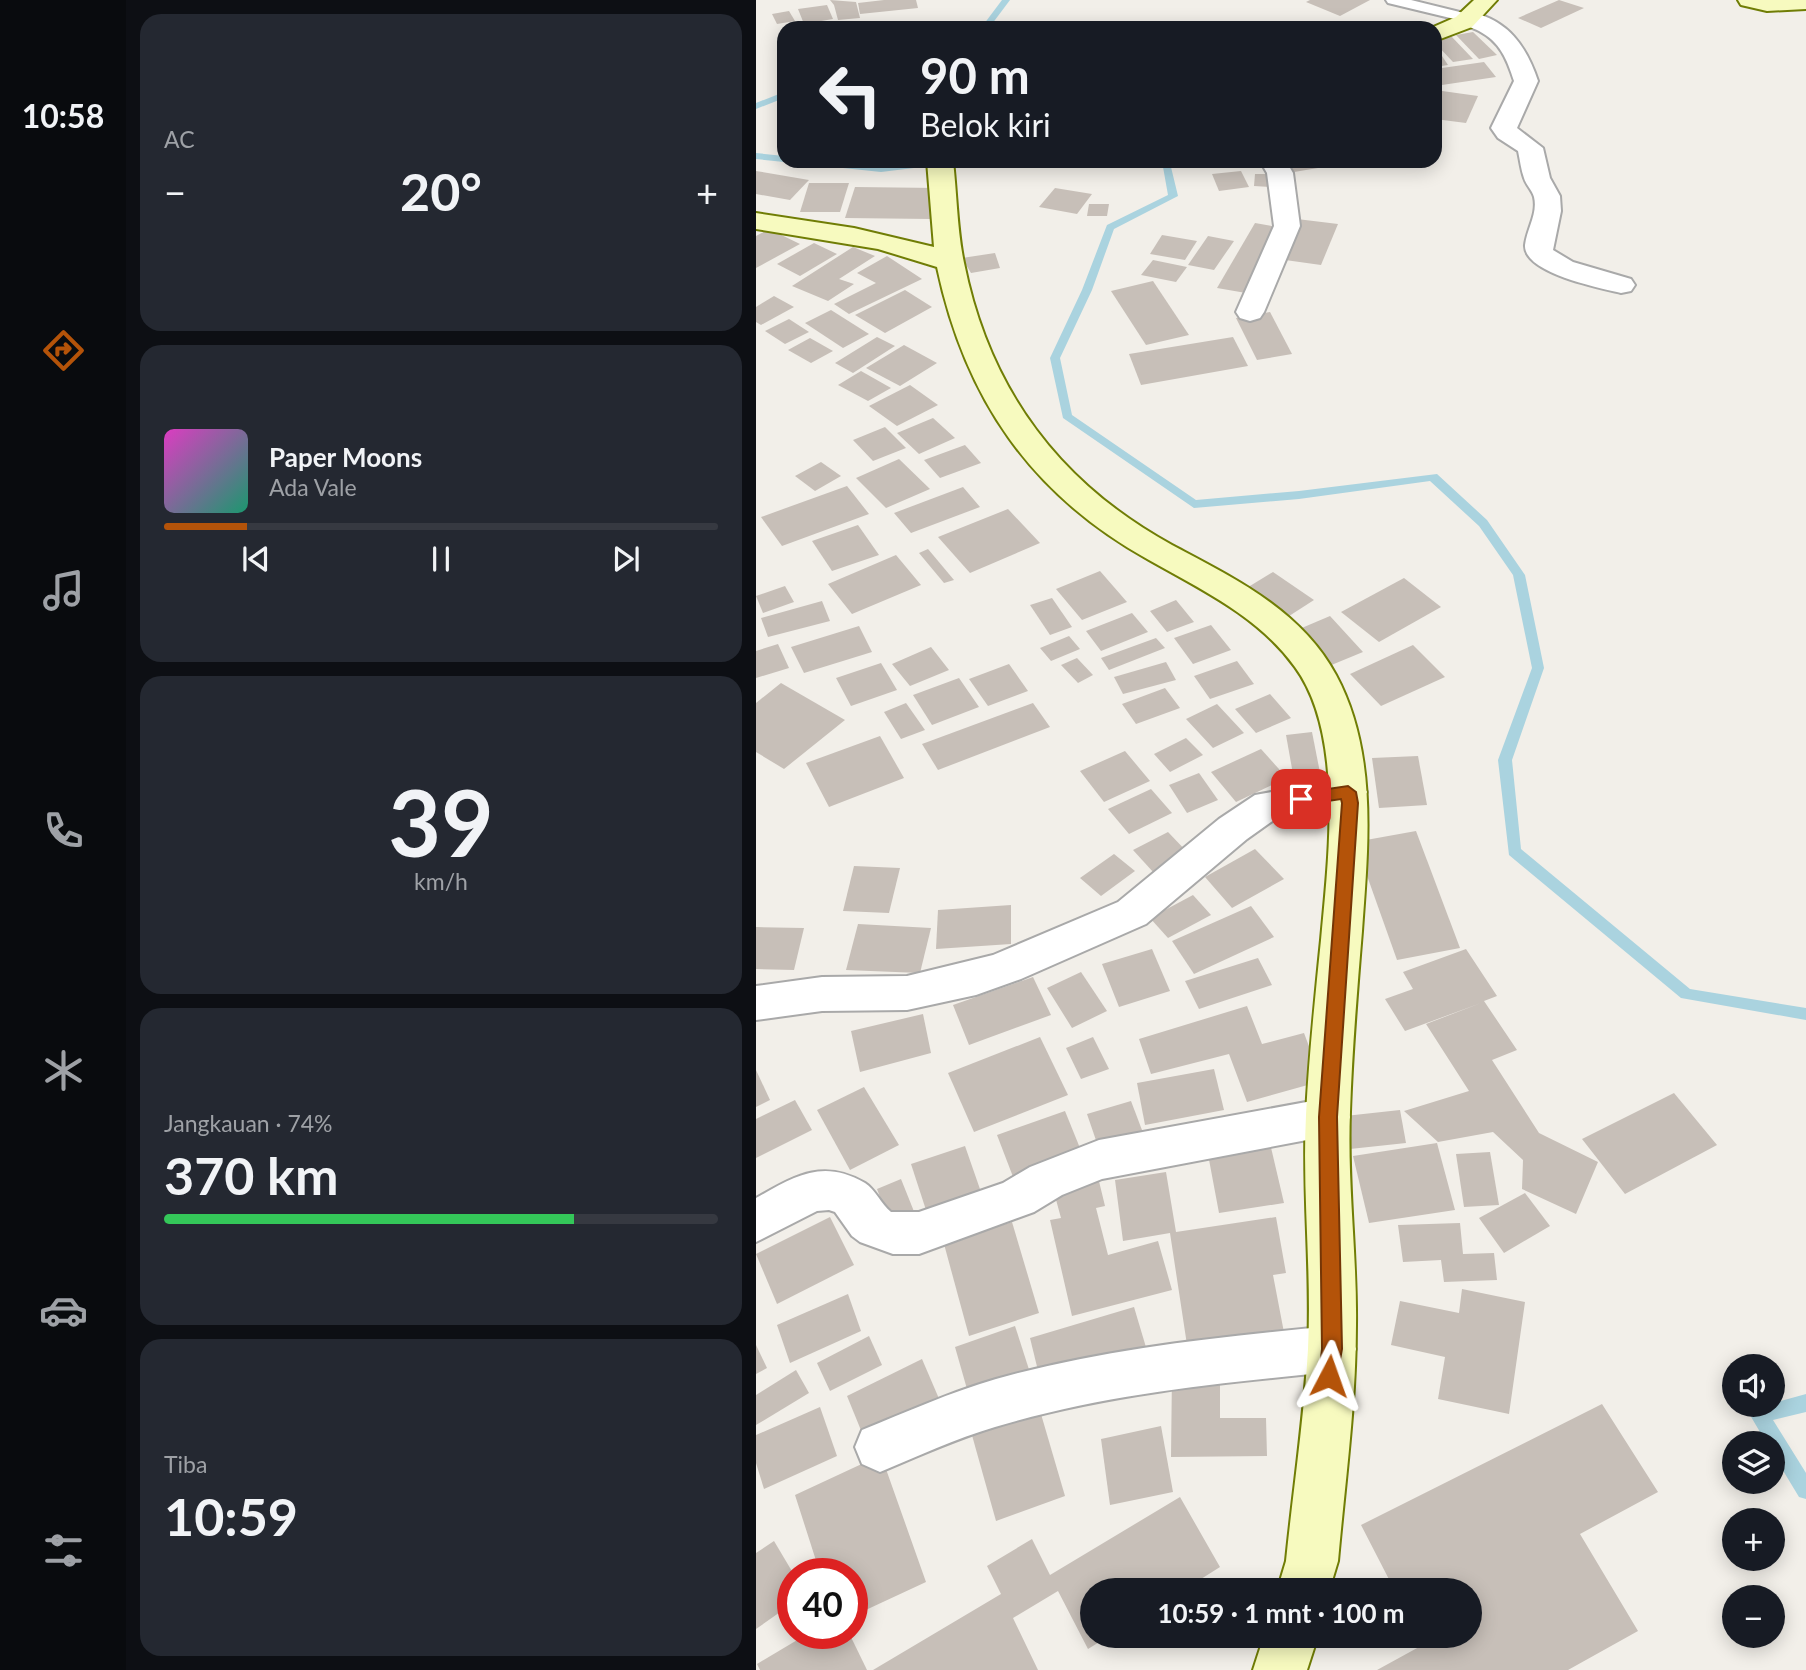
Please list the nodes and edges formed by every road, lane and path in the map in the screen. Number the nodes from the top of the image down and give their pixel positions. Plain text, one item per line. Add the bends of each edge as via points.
1 (1393, 0) edge
2 (1759, 1) edge
3 (1806, 2) edge
4 (1479, 10) edge
5 (1442, 32) edge
6 (941, 168) edge
7 (1277, 168) edge
8 (756, 221) edge
9 (949, 262) junction
10 (1621, 285) dead end
11 (1250, 312) dead end
12 (1349, 798) junction
13 (756, 1003) edge
14 (1328, 1117) junction
15 (756, 1222) edge
16 (1332, 1349) junction
17 (880, 1447) dead end
18 (1306, 1578) edge
19 (1287, 1648) edge
20 (1280, 1670) edge

1 - 4 lane
2 - 3 street
4 - 5 street
4 - 10 street via 1507,37 1526,81 1504,128 1530,148 1547,196 1540,254 1563,268
6 - 9 street
7 - 11 street via 1287,226
8 - 9 street via 880,241
9 - 12 street via 961,315 979,363 1017,431 1043,463 1105,517 1258,611 1297,646 1317,672 1332,702
12 - 13 street via 1268,805 1132,913 976,978 907,993 822,994
12 - 14 street
14 - 15 street via 1099,1160 1018,1198 919,1233 893,1233 876,1227 851,1198 829,1190 811,1191
14 - 16 street
16 - 17 street via 1199,1362 1065,1385 993,1404
16 - 18 street
19 - 20 street

